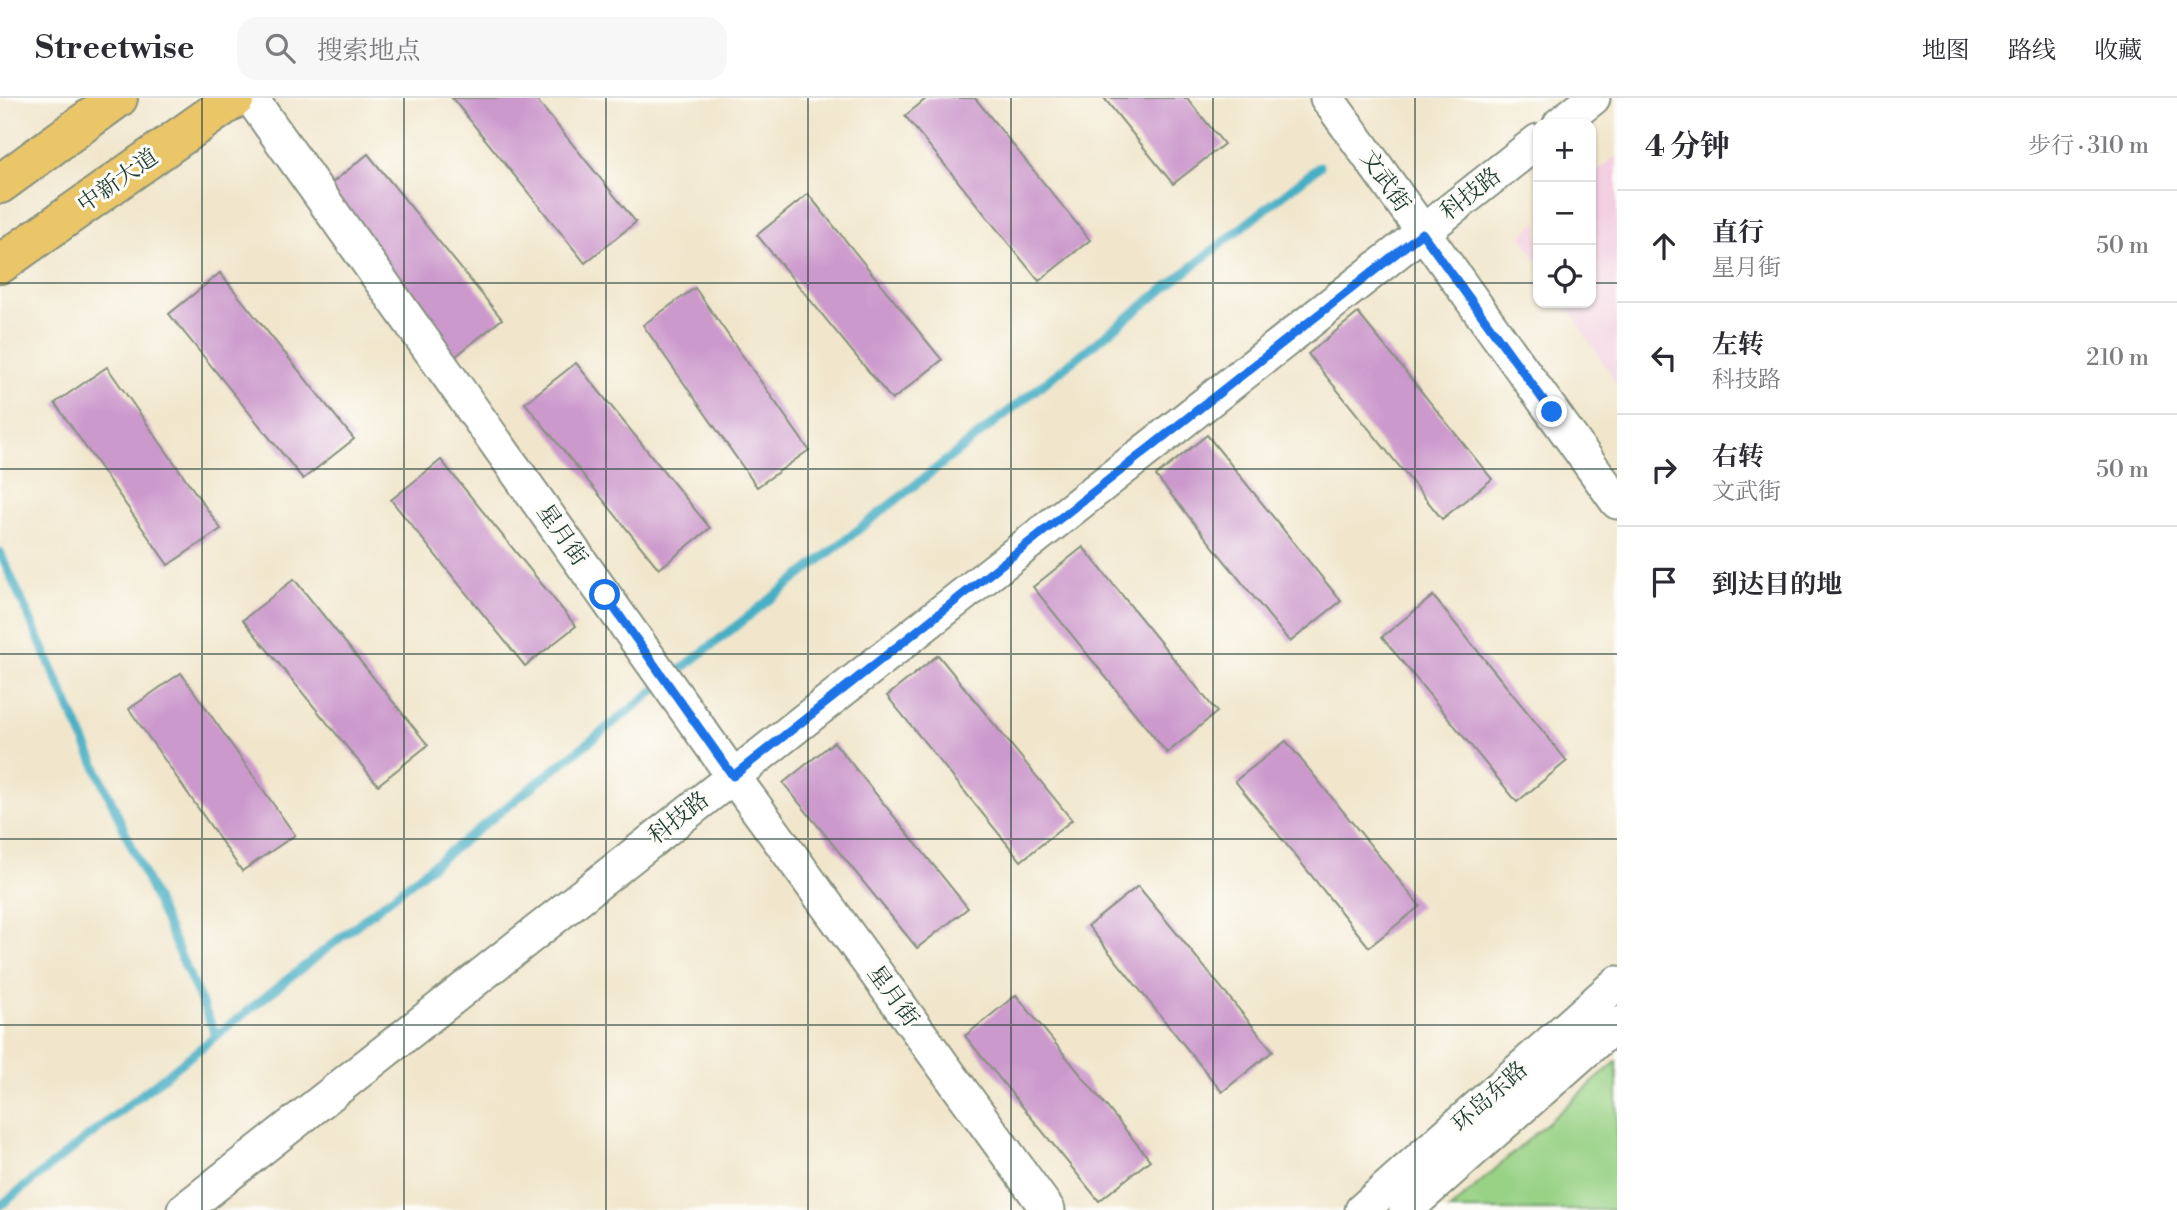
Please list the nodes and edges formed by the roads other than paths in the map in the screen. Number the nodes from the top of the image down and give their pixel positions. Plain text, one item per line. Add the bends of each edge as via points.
1 (118, 98) edge
2 (235, 98) edge
3 (251, 98) edge
4 (1326, 98) edge
5 (1593, 98) edge
6 (1566, 119) edge
7 (1533, 145) edge
8 (0, 184) edge
9 (1422, 233) junction
10 (0, 264) edge
11 (1617, 502) edge
12 (733, 776) junction
13 (1617, 983) edge
14 (1617, 1023) edge
15 (184, 1210) edge
16 (1048, 1210) edge
17 (1362, 1210) edge
18 (1406, 1210) edge

1 - 8 main road
2 - 10 main road, 中新大道
3 - 12 street, 星月街
4 - 9 street, 文武街
5 - 6 street
7 - 9 street, 科技路
9 - 11 street, 文武街
9 - 12 street, 科技路
12 - 15 street, 科技路
12 - 16 street, 星月街
13 - 17 street, 环岛东路
14 - 18 street, 环岛东路

